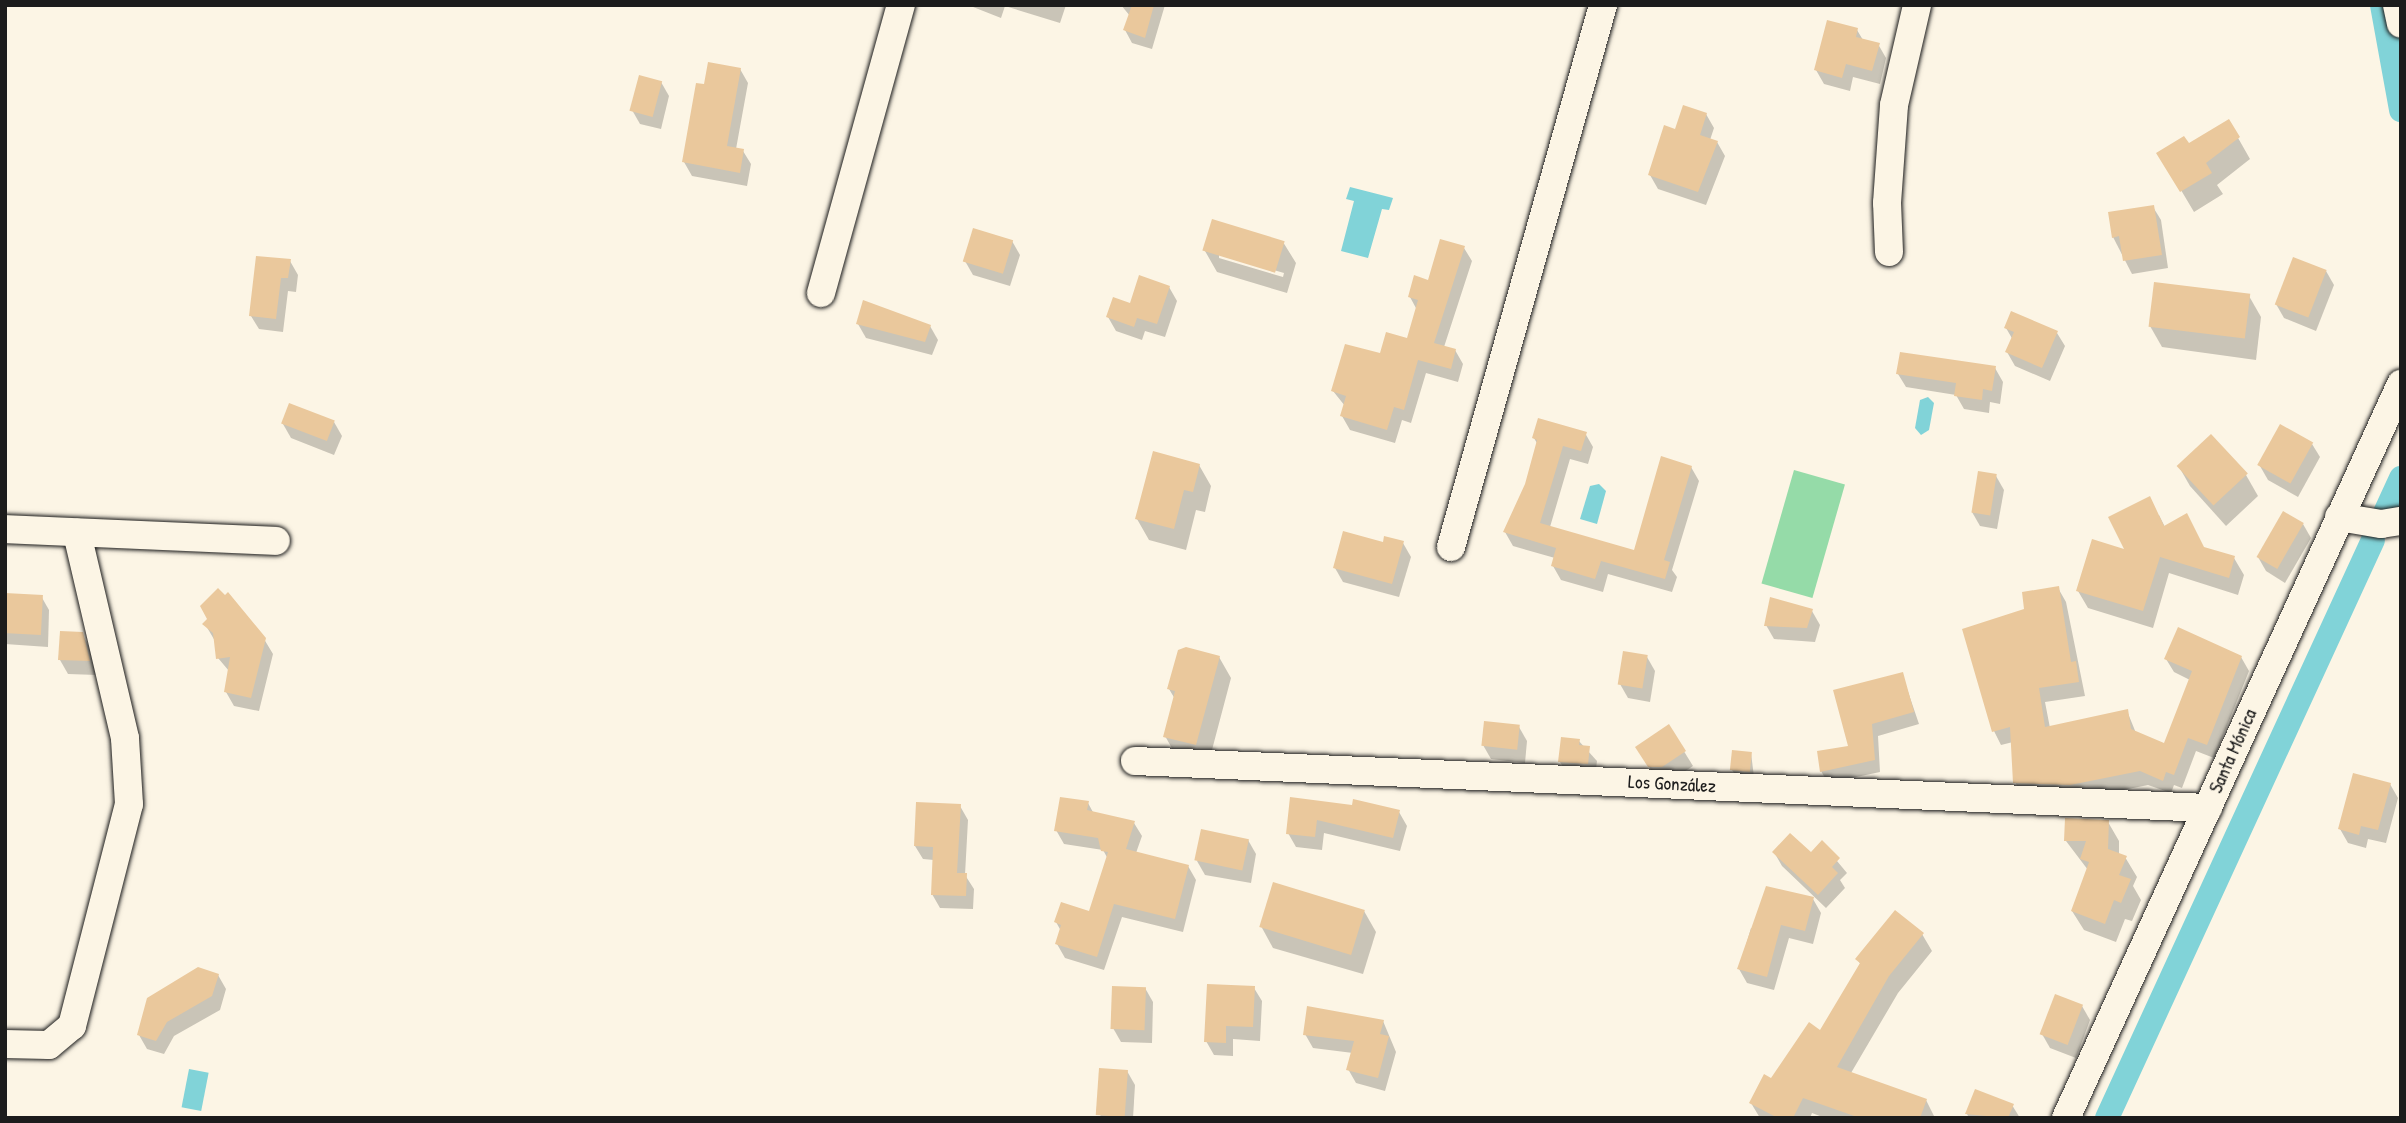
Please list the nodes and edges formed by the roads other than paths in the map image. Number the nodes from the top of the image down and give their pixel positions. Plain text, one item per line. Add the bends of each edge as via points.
1 (901, 5) edge
2 (1603, 5) edge
3 (1917, 5) edge
4 (2398, 5) edge
5 (2401, 24) edge
6 (1889, 253) dead end
7 (821, 293) dead end
8 (2401, 384) edge
9 (2339, 517) junction
10 (2401, 521) edge
11 (5, 528) edge
12 (77, 533) junction
13 (276, 541) dead end
14 (1451, 547) dead end
15 (1135, 761) dead end
16 (2208, 808) junction
17 (5, 1044) edge
18 (2066, 1118) edge

1 - 7 street
2 - 14 street
3 - 6 street via 1894,105 1887,203
4 - 5 street
8 - 9 street, Santa Mónica
9 - 10 street via 2381,524
9 - 16 street, Santa Mónica
11 - 12 street
12 - 13 street
12 - 17 street via 125,738 129,804 72,1026 63,1038 49,1045
15 - 16 street, Los González
16 - 18 street, Santa Mónica

